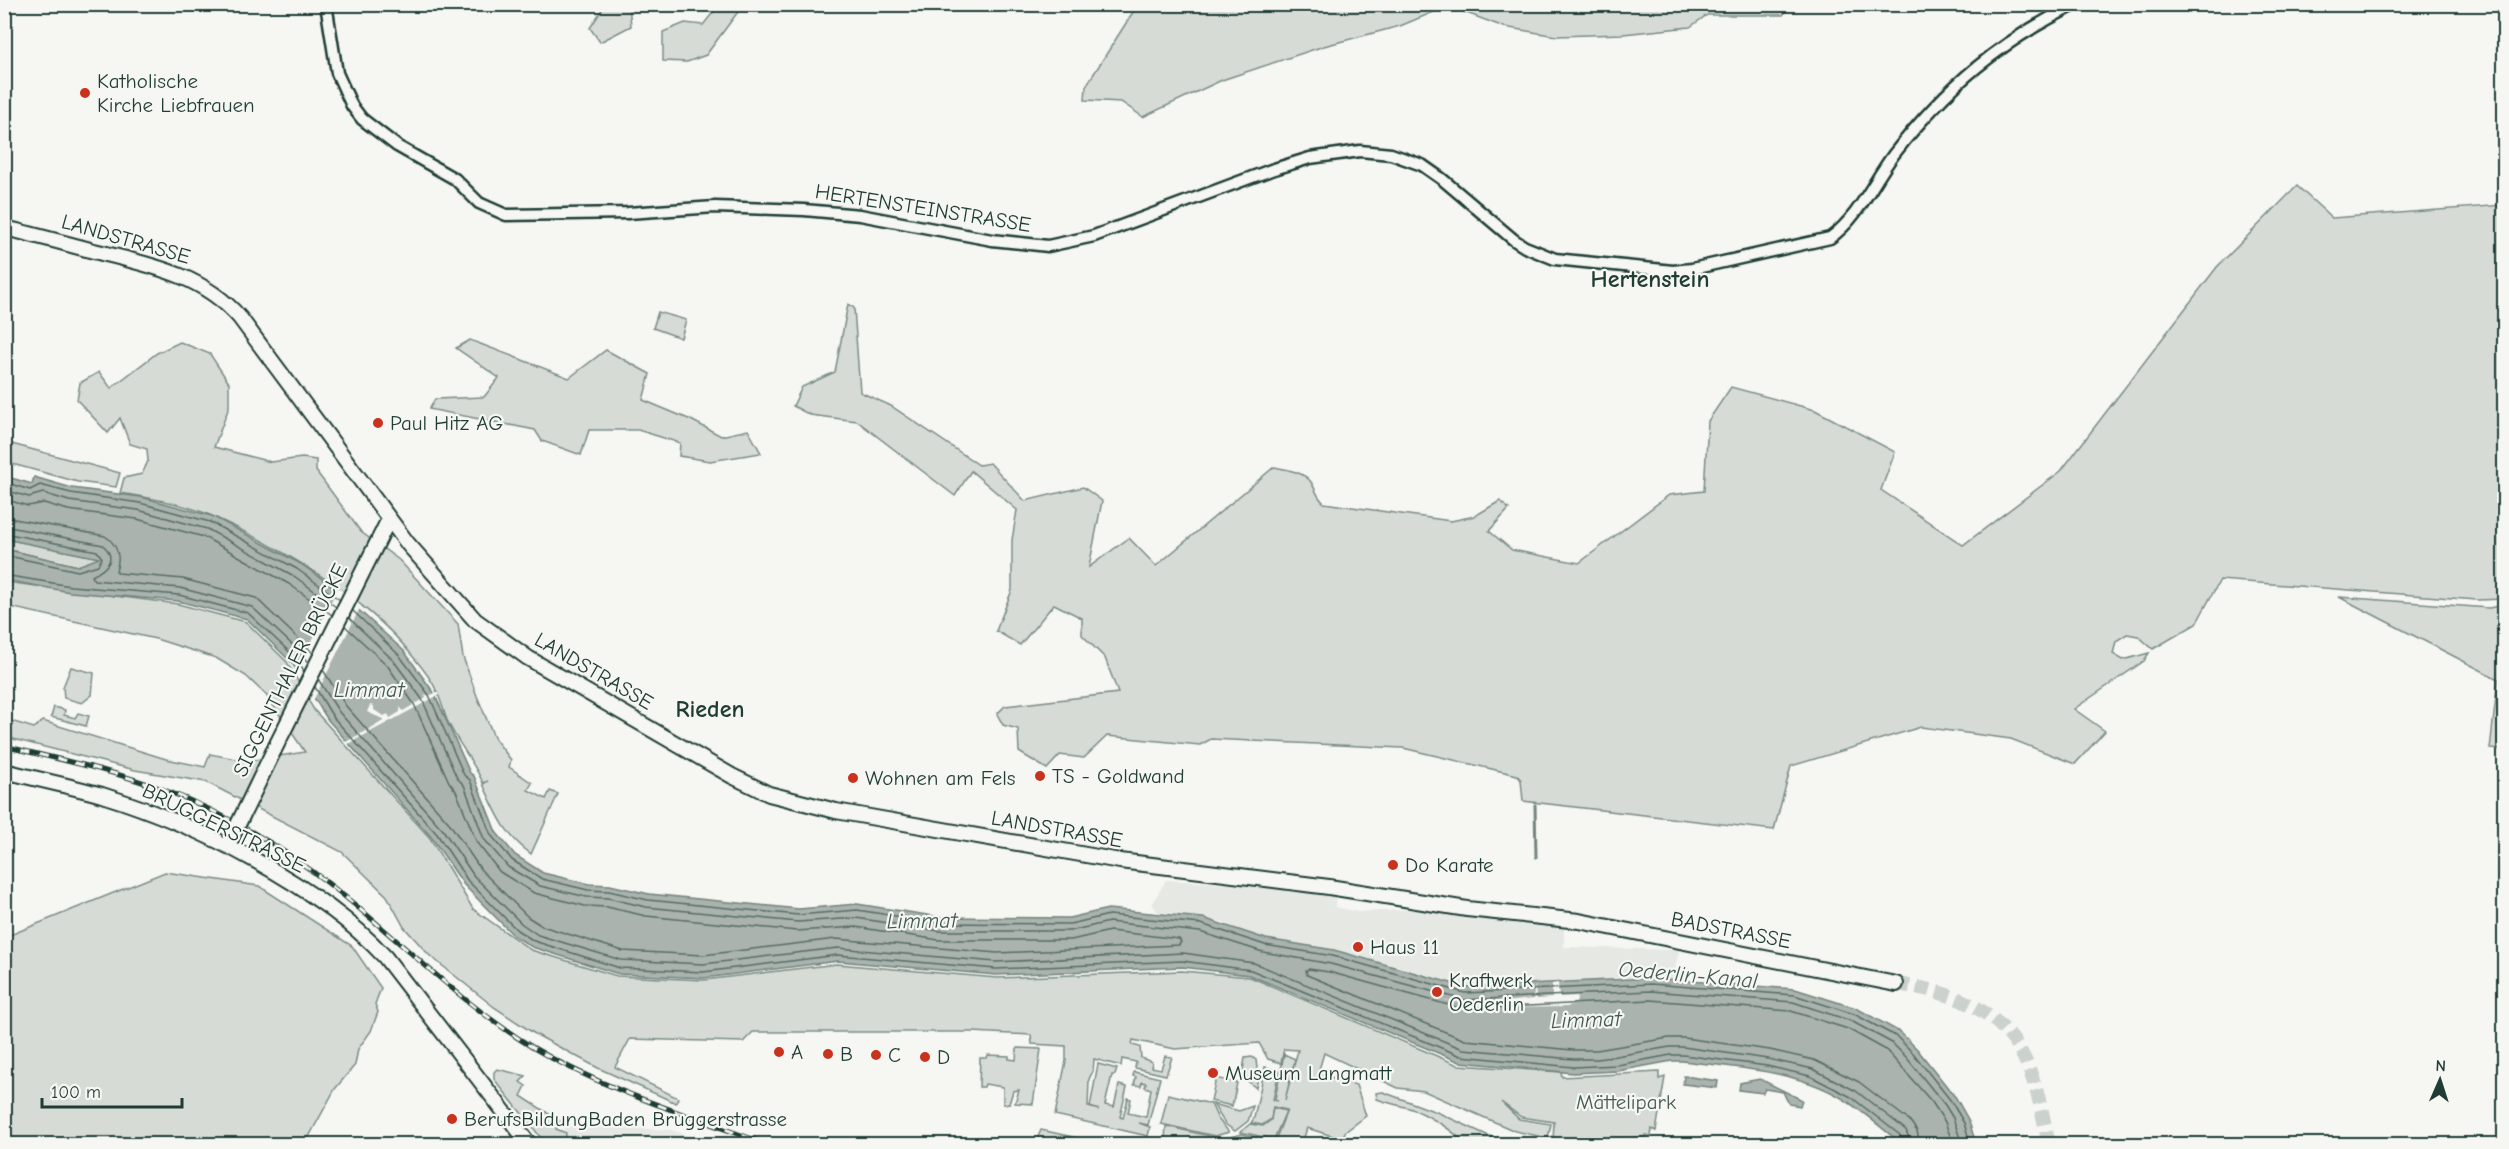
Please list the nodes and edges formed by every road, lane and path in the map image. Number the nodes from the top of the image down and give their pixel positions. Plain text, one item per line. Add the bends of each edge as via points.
1 (326, 4) edge
2 (2078, 4) edge
3 (4, 228) edge
4 (389, 519) junction
5 (4, 771) edge
6 (228, 844) junction
7 (1565, 920) joint
8 (1892, 983) tunnel mouth
9 (529, 1144) edge

1 - 2 street, HERTENSTEINSTRASSE via 337,73 362,119 397,146 455,179 479,203 506,215 715,207 804,210 860,215 1001,242 1048,246 1094,236 1271,170 1310,158 1360,150 1391,153 1422,165 1514,240 1555,259 1673,271 1830,238 1859,208 1920,120 1969,71 2021,34
3 - 4 main road, LANDSTRASSE via 163,269 192,279 214,293 240,318
4 - 6 main road, SIGGENTHALER BRÜCKE, bridge
4 - 7 main road, LANDSTRASSE via 456,601 496,636 528,658 769,794 836,812 1120,861
5 - 6 main road, BRUGGERSTRASSE via 122,802
6 - 9 main road, BRUGGERSTRASSE via 313,895 373,944
7 - 8 main road, BADSTRASSE

